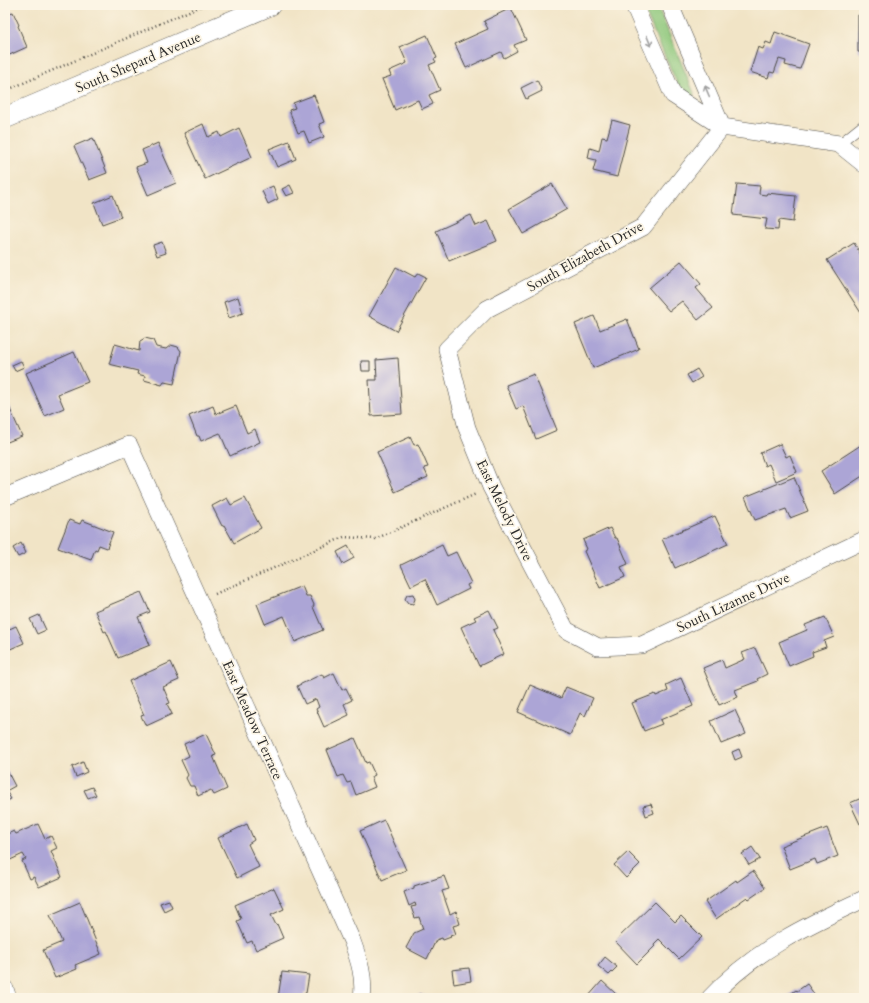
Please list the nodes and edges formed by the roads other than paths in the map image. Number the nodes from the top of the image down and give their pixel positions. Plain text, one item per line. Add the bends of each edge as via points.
1 (270, 5) edge
2 (634, 5) edge
3 (670, 5) edge
4 (5, 118) edge
5 (864, 124) edge
6 (722, 127) junction
7 (839, 144) junction
8 (864, 164) edge
9 (447, 349) joint
10 (5, 497) edge
11 (864, 540) edge
12 (598, 647) joint
13 (864, 899) edge
14 (5, 989) edge
15 (8, 998) edge
16 (362, 998) edge
17 (710, 998) edge

1 - 4 street, South Shepard Avenue
2 -> 6 street via 673,95
6 -> 3 street
5 - 7 lane
6 - 7 street
6 - 9 street, South Elizabeth Drive via 643,227 487,309
7 - 8 street
9 - 12 street, East Melody Drive via 467,428 491,487 566,630
10 - 16 street, East Meadow Terrace via 129,445 352,941 360,964
11 - 12 street, South Lizanne Drive via 642,645
13 - 17 street via 779,941 723,984
14 - 15 street

